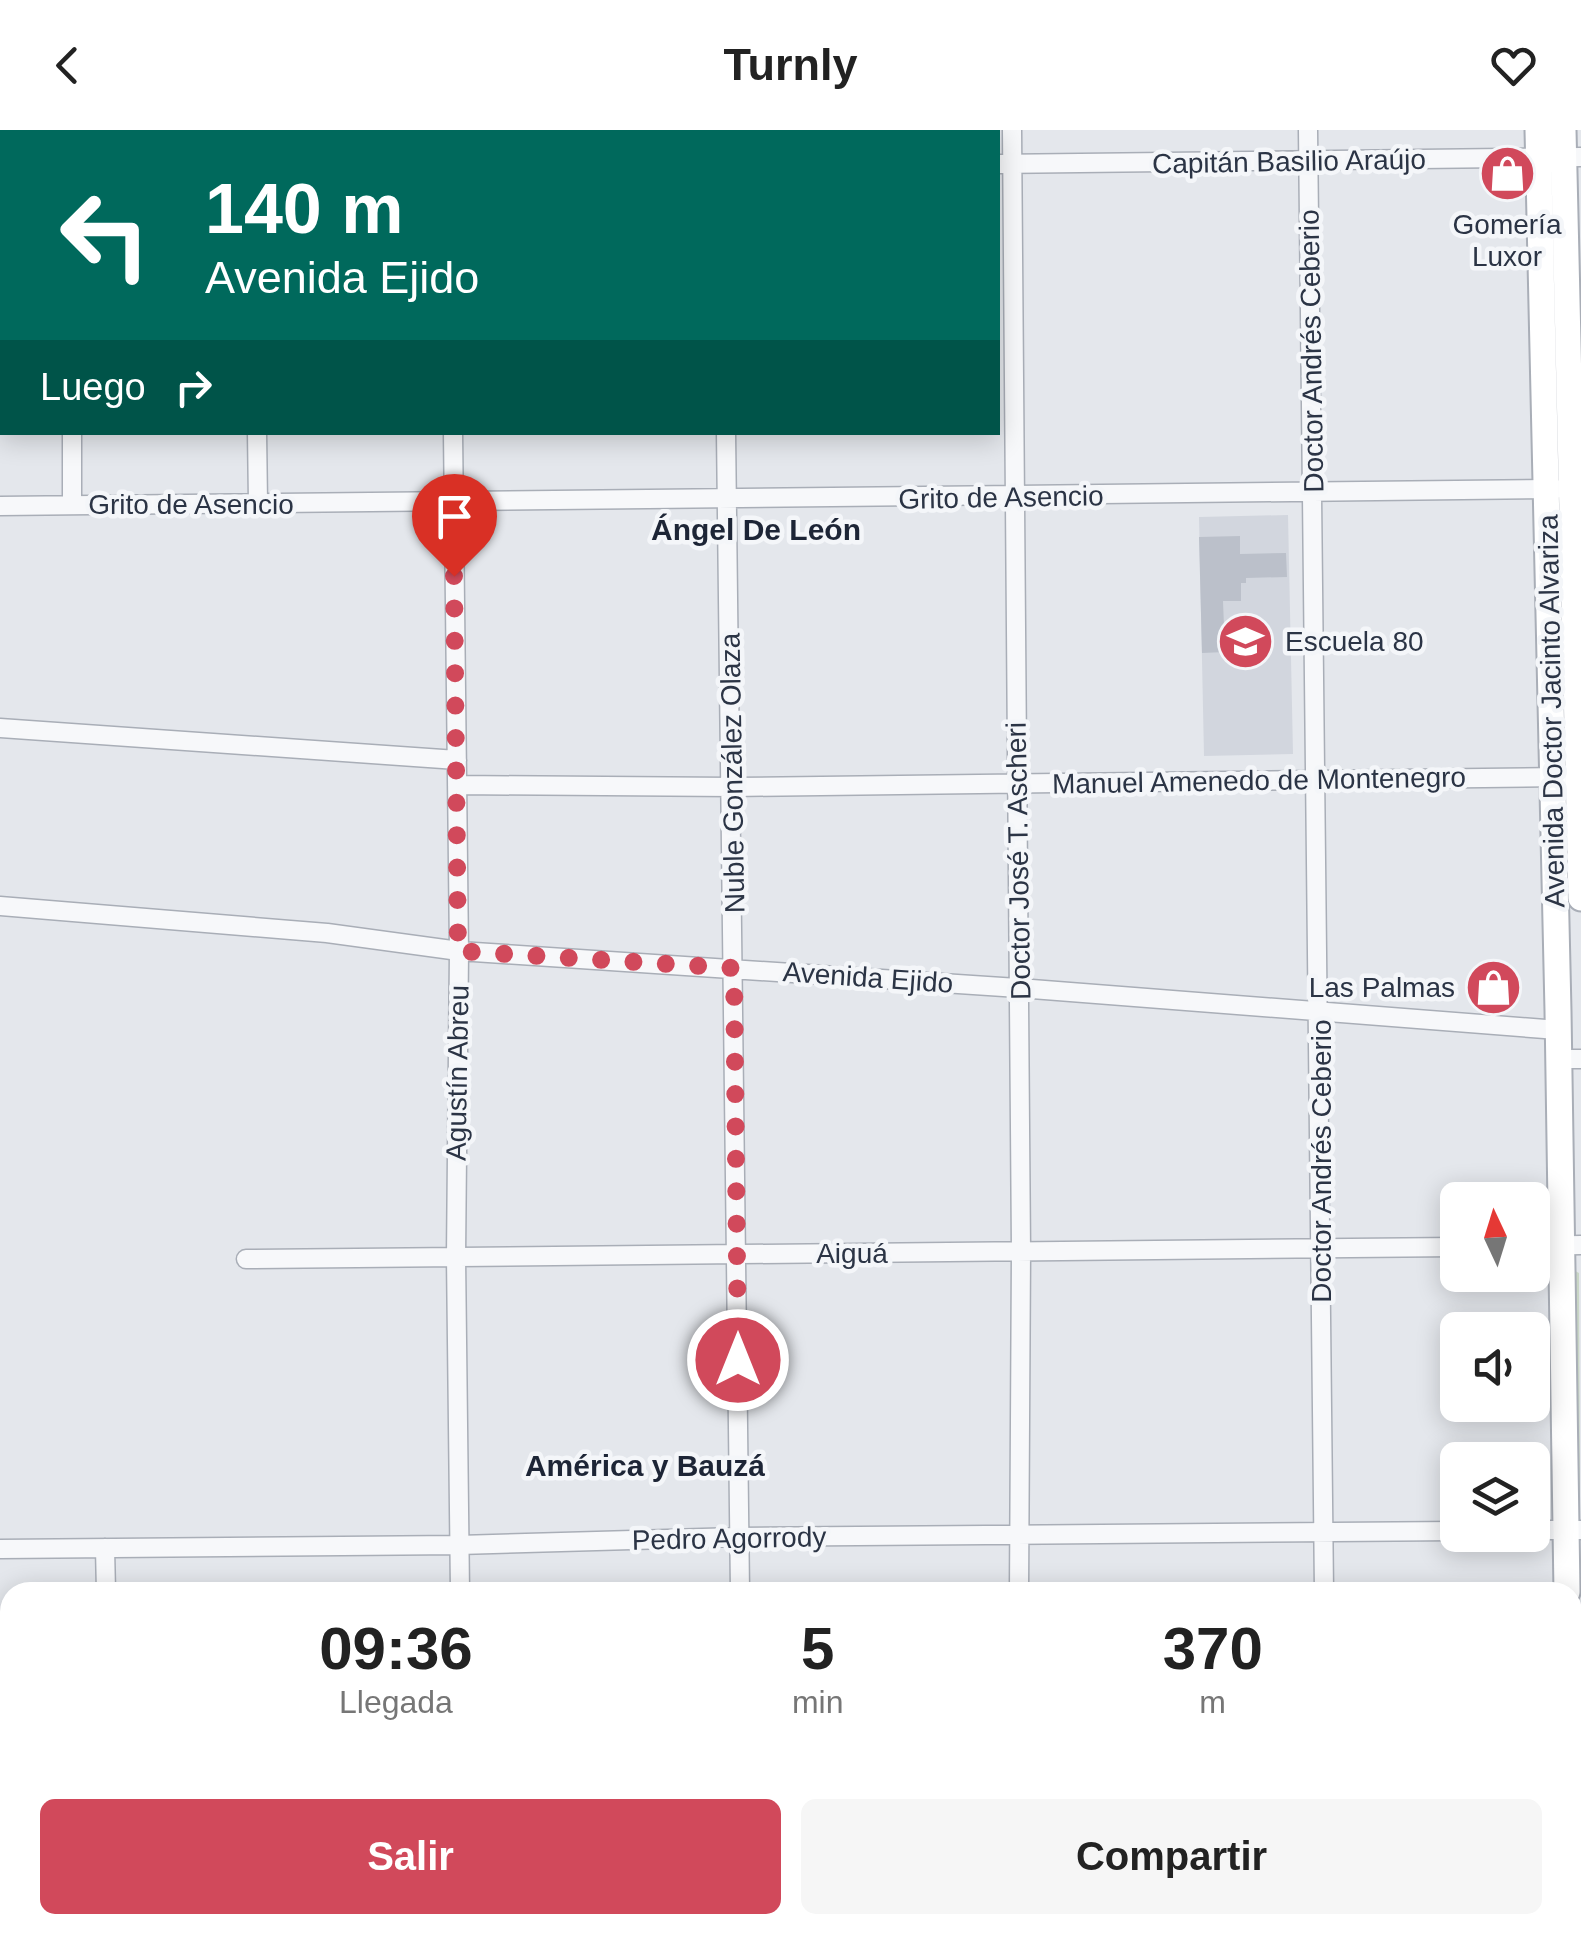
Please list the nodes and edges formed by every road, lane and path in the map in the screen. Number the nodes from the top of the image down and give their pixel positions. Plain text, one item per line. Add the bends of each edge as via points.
1 (1012, 130) edge
2 (1308, 130) edge
3 (1538, 130) edge
4 (1562, 130) edge
5 (1561, 158) edge
6 (1309, 160) junction
7 (1005, 164) edge
8 (72, 435) edge
9 (257, 435) edge
10 (453, 435) edge
11 (726, 435) edge
12 (1565, 489) edge
13 (1312, 492) junction
14 (1013, 497) junction
15 (727, 500) junction
16 (454, 502) junction
17 (258, 504) junction
18 (72, 505) junction
19 (0, 506) edge
20 (0, 728) edge
21 (456, 760) junction
22 (1550, 777) junction
23 (1579, 777) edge
24 (1316, 778) junction
25 (457, 784) junction
26 (1017, 784) junction
27 (733, 787) junction
28 (1581, 898) edge
29 (0, 906) edge
30 (458, 951) junction
31 (734, 968) junction
32 (1019, 988) junction
33 (1320, 1013) junction
34 (1558, 1030) junction
35 (1570, 1059) edge
36 (1570, 1245) edge
37 (1440, 1247) edge
38 (1322, 1250) junction
39 (1021, 1251) junction
40 (738, 1254) junction
41 (456, 1256) junction
42 (246, 1259) dead end
43 (1573, 1530) edge
44 (1440, 1531) edge
45 (1324, 1532) junction
46 (1018, 1535) junction
47 (738, 1537) junction
48 (459, 1546) junction
49 (105, 1548) junction
50 (0, 1549) edge
51 (106, 1582) edge
52 (460, 1582) edge
53 (740, 1582) edge
54 (1019, 1582) edge
55 (1324, 1582) edge
56 (1568, 1582) edge

1 - 7 street, Doctor José T. Ascheri
2 - 6 street, Doctor Andrés Ceberio
3 - 5 main road, Avenida Doctor Jacinto Alvariza
4 - 5 main road, Avenida Doctor Jacinto Alvariza
5 - 6 street, Capitán Basilio Araújo
5 - 12 main road, Avenida Doctor Jacinto Alvariza
6 - 7 street, Capitán Basilio Araújo
6 - 13 street, Doctor Andrés Ceberio
7 - 14 street, Doctor José T. Ascheri
8 - 18 street
9 - 17 street
10 - 16 street, Agustín Abreu
11 - 15 street, Nuble González Olaza
12 - 13 street, Grito de Asencio
12 - 22 main road, Avenida Doctor Jacinto Alvariza
12 - 23 main road, Avenida Doctor Jacinto Alvariza
13 - 14 street, Grito de Asencio
13 - 24 street, Doctor Andrés Ceberio
14 - 15 street, Grito de Asencio
14 - 26 street, Doctor José T. Ascheri
15 - 16 street, Grito de Asencio
15 - 27 street, Nuble González Olaza
16 - 17 street, Grito de Asencio
16 - 21 street, Agustín Abreu
17 - 18 street, Grito de Asencio
18 - 19 street, Grito de Asencio
20 - 21 street
21 - 25 street, Agustín Abreu
22 - 23 street, Manuel Amenedo de Montenegro
22 - 24 street, Manuel Amenedo de Montenegro
22 - 34 main road, Avenida Doctor Jacinto Alvariza
23 - 28 main road, Avenida Doctor Jacinto Alvariza
24 - 26 street, Manuel Amenedo de Montenegro
24 - 33 street, Doctor Andrés Ceberio
25 - 27 street, Manuel Amenedo de Montenegro
25 - 30 street, Agustín Abreu
26 - 27 street, Manuel Amenedo de Montenegro
26 - 32 street, Doctor José T. Ascheri
27 - 31 street, Nuble González Olaza
29 - 30 street, Avenida Ejido
30 - 31 street, Avenida Ejido
30 - 41 street, Agustín Abreu
31 - 32 street, Avenida Ejido
31 - 40 street, Nuble González Olaza
32 - 33 street, Avenida Ejido
32 - 39 street, Doctor José T. Ascheri
33 - 34 street, Avenida Ejido
33 - 38 street, Doctor Andrés Ceberio
34 - 35 main road, Avenida Doctor Jacinto Alvariza
35 - 36 main road, Avenida Doctor Jacinto Alvariza
36 - 43 main road, Avenida Doctor Jacinto Alvariza
37 - 38 street, Aiguá
38 - 39 street, Aiguá
38 - 45 street, Doctor Andrés Ceberio
39 - 40 street, Aiguá
39 - 46 street, Doctor José T. Ascheri
40 - 41 street, Aiguá
40 - 47 street, Nuble González Olaza
41 - 42 street, Aiguá
41 - 48 street, Agustín Abreu
43 - 56 main road, Avenida Doctor Jacinto Alvariza
44 - 45 street, Pedro Agorrody
45 - 46 street, Pedro Agorrody
45 - 55 street, Doctor Andrés Ceberio
46 - 47 street, Pedro Agorrody
46 - 54 street, Doctor José T. Ascheri
47 - 48 street, Pedro Agorrody
47 - 53 street, Nuble González Olaza
48 - 49 street, Pedro Agorrody
48 - 52 street, Agustín Abreu
49 - 50 street, Pedro Agorrody
49 - 51 street

